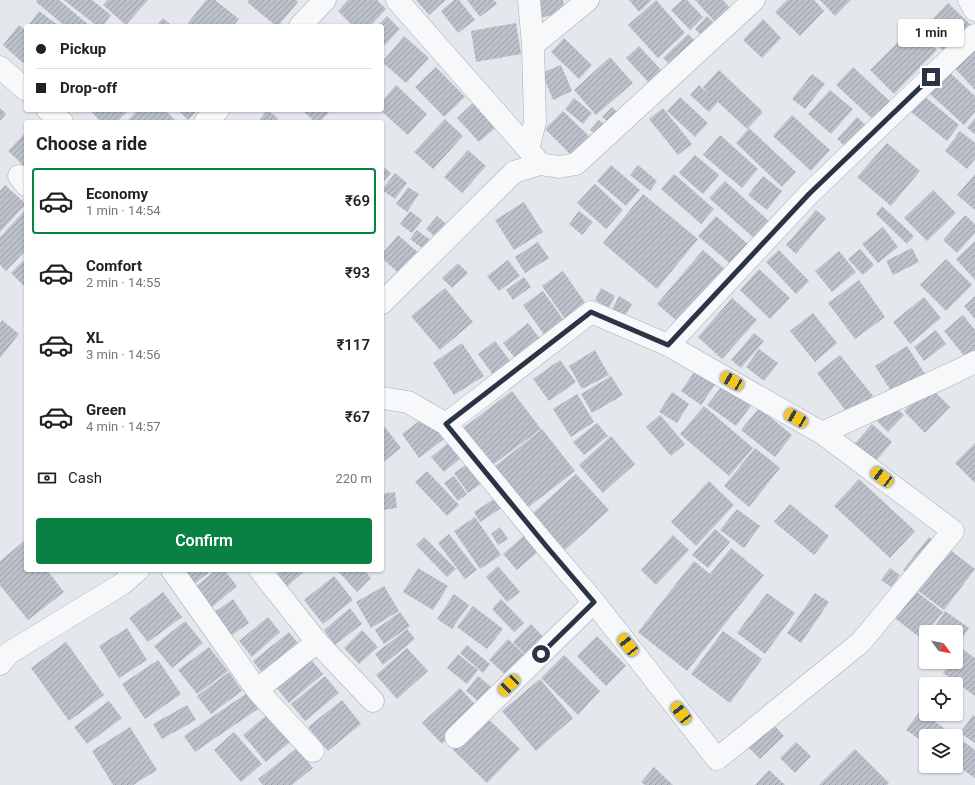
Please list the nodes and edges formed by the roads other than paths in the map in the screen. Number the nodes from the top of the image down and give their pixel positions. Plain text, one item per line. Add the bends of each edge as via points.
1 (325, 0) edge
2 (397, 0) edge
3 (528, 0) edge
4 (588, 0) edge
5 (754, 0) edge
6 (969, 0) edge
7 (975, 10) edge
8 (302, 24) edge
9 (975, 35) edge
10 (533, 45) junction
11 (0, 67) edge
12 (24, 88) edge
13 (50, 112) edge
14 (60, 120) edge
15 (534, 156) junction
16 (386, 290) edge
17 (668, 345) junction
18 (975, 362) edge
19 (384, 398) edge
20 (446, 424) junction
21 (822, 433) junction
22 (136, 572) edge
23 (173, 572) edge
24 (262, 572) edge
25 (594, 602) junction
26 (317, 642) junction
27 (0, 664) edge
28 (257, 690) junction
29 (373, 701) dead end
30 (456, 737) dead end
31 (313, 751) dead end

1 - 8 street
2 - 15 street
3 - 10 street
4 - 10 street
5 - 15 street via 576,164 559,167
6 - 7 street
9 - 17 street via 809,194
10 - 15 street
11 - 12 street
13 - 14 street
15 - 16 street
17 - 20 street via 591,312
17 - 21 street
18 - 21 street
19 - 20 street via 408,402
20 - 25 street
21 - 25 street via 953,531 861,642 717,759
22 - 27 street via 122,584 9,653
23 - 28 street
24 - 26 street
25 - 30 street
26 - 28 street
26 - 29 street
28 - 31 street

